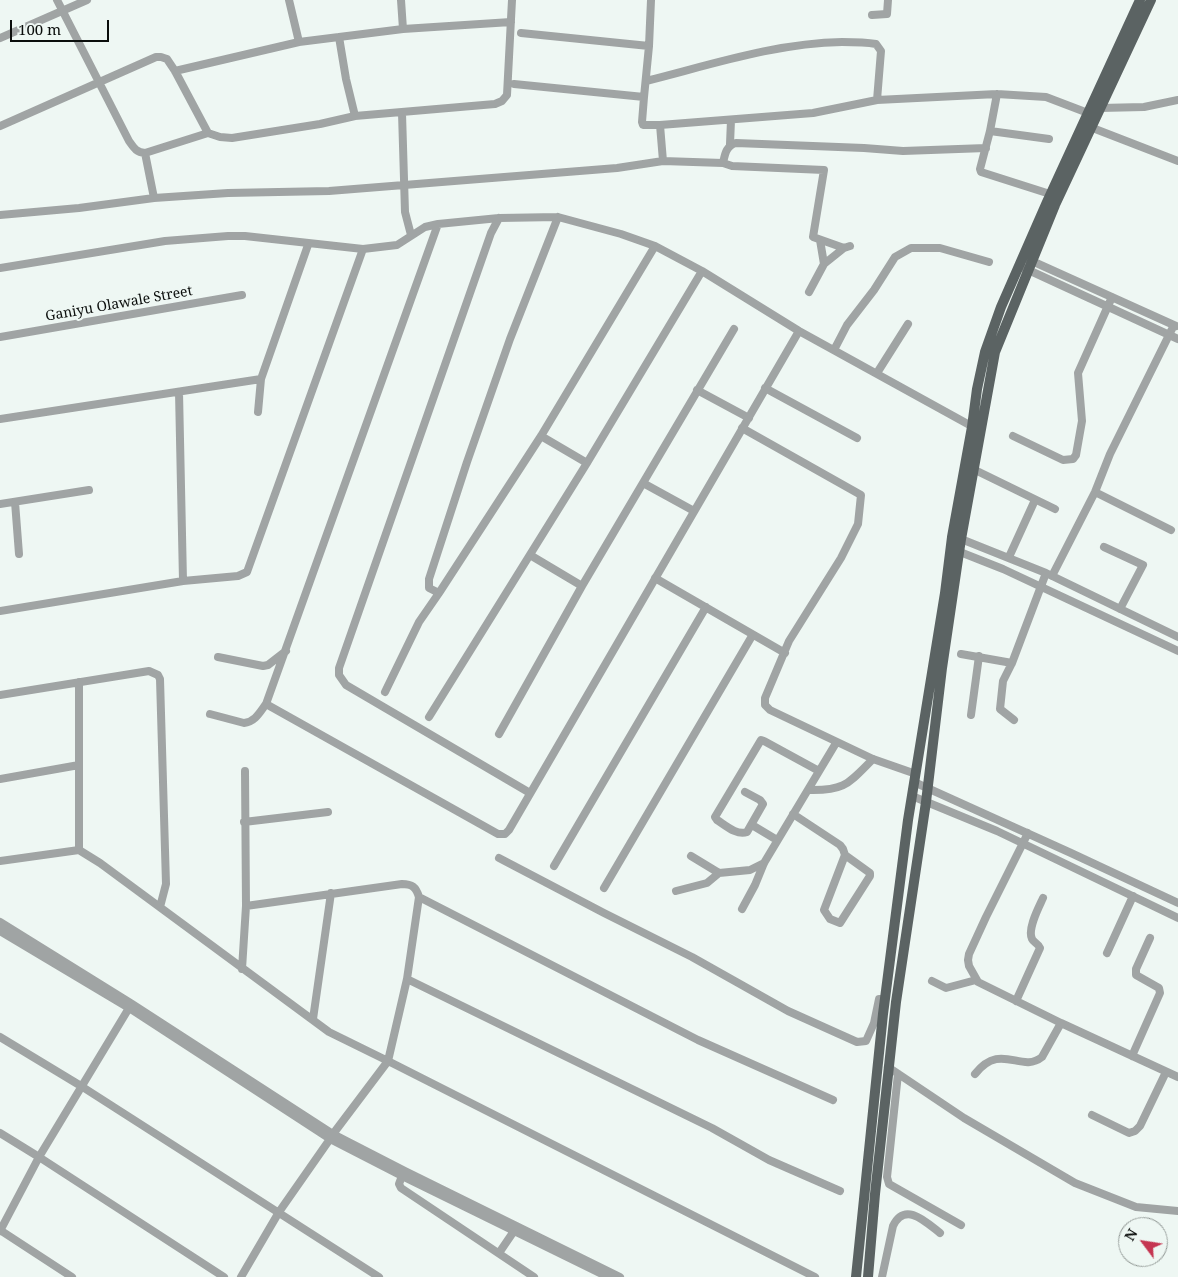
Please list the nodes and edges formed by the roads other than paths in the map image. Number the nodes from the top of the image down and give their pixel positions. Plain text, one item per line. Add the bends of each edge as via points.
1 (57, 0) edge
2 (87, 0) edge
3 (289, 0) edge
4 (402, 0) edge
5 (512, 0) edge
6 (651, 0) edge
7 (888, 0) edge
8 (1140, 0) edge
9 (1151, 0) edge
10 (62, 11) junction
11 (872, 15) dead end
12 (511, 22) junction
13 (403, 30) junction
14 (521, 33) dead end
15 (339, 37) junction
16 (0, 38) edge
17 (299, 42) junction
18 (649, 46) junction
19 (175, 71) junction
20 (646, 81) junction
21 (99, 82) junction
22 (514, 84) dead end
23 (997, 94) junction
24 (644, 97) junction
25 (877, 100) junction
26 (1178, 100) edge
27 (1100, 108) junction
28 (402, 113) junction
29 (1088, 113) junction
30 (355, 116) junction
31 (731, 120) junction
32 (660, 125) junction
33 (0, 126) edge
34 (1090, 127) junction
35 (990, 131) junction
36 (208, 133) junction
37 (1049, 139) dead end
38 (730, 144) junction
39 (986, 148) junction
40 (145, 153) junction
41 (663, 161) junction
42 (1178, 161) edge
43 (723, 163) junction
44 (403, 185) junction
45 (1050, 194) junction
46 (154, 198) junction
47 (0, 214) edge
48 (558, 217) junction
49 (499, 218) junction
50 (438, 224) junction
51 (411, 235) junction
52 (820, 240) junction
53 (308, 244) junction
54 (654, 246) junction
55 (363, 250) junction
56 (989, 262) dead end
57 (1026, 263) junction
58 (824, 264) junction
59 (0, 268) edge
60 (702, 272) junction
61 (809, 292) dead end
62 (242, 295) dead end
63 (1112, 297) junction
64 (1108, 306) junction
65 (908, 324) dead end
66 (1176, 326) edge
67 (734, 329) dead end
68 (799, 331) junction
69 (1169, 335) junction
70 (0, 337) edge
71 (1178, 339) edge
72 (834, 350) junction
73 (877, 373) junction
74 (261, 379) junction
75 (765, 388) junction
76 (697, 390) junction
77 (179, 392) junction
78 (258, 412) dead end
79 (749, 418) junction
80 (0, 419) edge
81 (742, 428) junction
82 (977, 429) junction
83 (541, 436) junction
84 (1013, 436) dead end
85 (856, 438) dead end
86 (587, 463) junction
87 (975, 470) junction
88 (643, 483) junction
89 (89, 490) dead end
90 (1095, 492) junction
91 (1035, 500) junction
92 (15, 502) junction
93 (0, 504) edge
94 (1055, 509) dead end
95 (694, 511) junction
96 (1171, 530) dead end
97 (961, 538) junction
98 (1104, 547) dead end
99 (960, 552) junction
100 (19, 554) dead end
101 (530, 555) junction
102 (1009, 557) junction
103 (1049, 575) junction
104 (655, 578) junction
105 (183, 581) junction
106 (582, 586) junction
107 (1040, 586) junction
108 (439, 594) junction
109 (706, 607) junction
110 (1120, 609) junction
111 (0, 611) edge
112 (752, 636) junction
113 (1178, 637) edge
114 (286, 651) junction
115 (1178, 651) edge
116 (785, 653) junction
117 (961, 654) dead end
118 (978, 656) junction
119 (218, 657) dead end
120 (1012, 663) junction
121 (78, 682) junction
122 (385, 692) dead end
123 (0, 694) edge
124 (266, 704) junction
125 (210, 714) dead end
126 (971, 715) dead end
127 (429, 717) dead end
128 (1014, 720) dead end
129 (499, 734) dead end
130 (836, 742) junction
131 (874, 760) junction
132 (79, 765) junction
133 (245, 771) dead end
134 (819, 771) junction
135 (915, 778) junction
136 (0, 779) edge
137 (928, 787) junction
138 (808, 790) junction
139 (745, 792) dead end
140 (530, 793) junction
141 (912, 796) junction
142 (926, 802) junction
143 (328, 812) dead end
144 (793, 814) junction
145 (244, 822) junction
146 (752, 825) junction
147 (1028, 833) junction
148 (777, 840) junction
149 (1022, 843) junction
150 (79, 850) junction
151 (845, 855) junction
152 (691, 856) dead end
153 (499, 858) dead end
154 (0, 861) edge
155 (764, 863) junction
156 (554, 866) dead end
157 (719, 873) junction
158 (604, 888) dead end
159 (676, 891) dead end
160 (331, 892) junction
161 (1133, 896) junction
162 (420, 897) junction
163 (1043, 898) dead end
164 (1178, 904) edge
165 (246, 906) junction
166 (160, 907) junction
167 (742, 908) dead end
168 (1178, 918) edge
169 (0, 922) edge
170 (0, 931) edge
171 (1150, 938) dead end
172 (1107, 953) dead end
173 (51, 957) junction
174 (242, 969) junction
175 (407, 979) junction
176 (976, 980) junction
177 (932, 981) dead end
178 (885, 999) junction
179 (1016, 1001) junction
180 (129, 1008) junction
181 (314, 1019) junction
182 (1060, 1023) junction
183 (0, 1037) edge
184 (1132, 1056) junction
185 (388, 1060) junction
186 (888, 1067) junction
187 (1166, 1072) junction
188 (898, 1074) junction
189 (975, 1074) dead end
190 (1178, 1077) edge
191 (81, 1086) junction
192 (833, 1100) dead end
193 (1092, 1115) dead end
194 (0, 1133) edge
195 (332, 1136) junction
196 (40, 1157) junction
197 (402, 1176) junction
198 (840, 1192) dead end
199 (1178, 1211) edge
200 (279, 1212) junction
201 (962, 1225) dead end
202 (0, 1230) edge
203 (514, 1231) junction
204 (940, 1232) dead end
205 (499, 1253) junction
206 (72, 1277) edge
207 (224, 1277) edge
208 (241, 1277) edge
209 (379, 1277) edge
210 (534, 1277) edge
211 (608, 1277) edge
212 (620, 1277) edge
213 (814, 1277) edge
214 (856, 1277) edge
215 (868, 1277) edge
216 (882, 1277) edge

1 - 10 street
2 - 10 street
3 - 17 street
4 - 13 street
5 - 12 street
6 - 18 street
7 - 11 street via 887,14
8 - 29 main road
9 - 27 main road
10 - 16 street
10 - 21 street
12 - 13 street
12 - 28 street via 507,94 502,101
13 - 15 street
14 - 18 street
15 - 17 street
15 - 30 street
17 - 19 street
18 - 20 street
19 - 21 street via 167,59 156,57
19 - 36 street
20 - 24 street
20 - 25 street via 782,48 823,42 866,42 876,44 881,51
21 - 33 street
21 - 40 street via 134,148
22 - 24 street
23 - 25 street
23 - 29 street via 1046,96
23 - 35 street
24 - 32 street via 643,124
25 - 31 street via 813,113
26 - 27 street via 1144,107
27 - 34 main road
28 - 30 street
28 - 44 street
29 - 45 main road
30 - 36 street via 232,138
31 - 32 street
31 - 38 street
32 - 41 street
34 - 42 street
34 - 57 main road
35 - 37 street
35 - 39 street
36 - 40 street
38 - 39 street via 903,151
38 - 43 street
39 - 45 street via 981,172
40 - 46 street
41 - 43 street
41 - 44 street via 617,168
43 - 52 street via 824,170 813,234
44 - 46 street
44 - 51 street
45 - 57 main road
46 - 47 street
48 - 49 street
48 - 54 street
48 - 108 street via 504,357 429,579 429,588
49 - 50 street
49 - 140 street via 338,668 346,685
50 - 51 street
50 - 114 street
51 - 55 street via 397,245
52 - 58 street
52 - 58 street via 847,247
53 - 55 street
53 - 59 street via 228,236 165,241
53 - 74 street
54 - 60 street
54 - 83 street
55 - 105 street via 247,572 238,576
56 - 72 street via 940,248 911,248 896,257
57 - 63 street
57 - 64 street
57 - 82 main road via 1001,307 985,352 977,388
58 - 61 street
60 - 68 street
60 - 86 street
62 - 70 street, Ganiyu Olawale Street
63 - 64 street
63 - 66 street
64 - 69 street
64 - 84 street via 1078,372 1082,421 1076,455 1073,459 1063,460
65 - 73 street
66 - 69 street
67 - 76 street
68 - 72 street
68 - 75 street
69 - 71 street
69 - 90 street via 1110,454
72 - 73 street
73 - 82 street
74 - 77 street
74 - 78 street
75 - 79 street
75 - 85 street
76 - 79 street
76 - 88 street
77 - 80 street
77 - 105 street
79 - 81 street
81 - 95 street
81 - 116 street via 861,495 858,524 842,558
82 - 87 main road
82 - 135 main road via 952,537
83 - 86 street
83 - 108 street
86 - 101 street
87 - 91 street
87 - 97 main road
88 - 95 street
88 - 106 street
89 - 92 street
90 - 96 street
90 - 103 street
91 - 94 street
91 - 102 street
92 - 93 street
92 - 100 street
95 - 104 street
97 - 99 main road
97 - 102 street
98 - 110 street via 1143,565
99 - 107 street
99 - 137 main road
101 - 106 street
101 - 127 street
102 - 103 street
103 - 107 street
103 - 110 street
104 - 109 street
104 - 140 street
105 - 111 street
106 - 129 street
107 - 115 street
107 - 120 street
108 - 122 street via 419,622
109 - 112 street
109 - 156 street
110 - 113 street
112 - 116 street
112 - 158 street
114 - 119 street via 263,666
114 - 124 street
116 - 130 street via 765,698 765,705
117 - 118 street
118 - 120 street
118 - 126 street
120 - 128 street via 1003,681 1000,709
121 - 123 street
121 - 132 street
121 - 166 street via 149,671 158,674 160,679 166,884
124 - 125 street via 249,723
124 - 140 street via 498,834 506,834
130 - 131 street
130 - 134 street
131 - 135 street
131 - 138 street via 847,784 828,791
132 - 136 street
132 - 150 street
133 - 145 street
134 - 138 street
134 - 146 street via 761,740 715,817 739,833 747,832
135 - 137 street
135 - 141 main road
137 - 142 main road
137 - 147 street
138 - 144 street
139 - 146 street via 763,804
141 - 142 street
141 - 178 main road
142 - 149 street
142 - 186 main road
143 - 145 street
144 - 148 street
144 - 151 street via 840,845
145 - 165 street
146 - 148 street
147 - 149 street
147 - 164 street
148 - 155 street
149 - 161 street
149 - 176 street via 970,954 969,966
150 - 154 street
150 - 166 street
151 - 151 street via 824,910 830,919 840,923 870,876
152 - 157 street
153 - 178 street via 692,956 788,1011 857,1042 866,1041 879,999
155 - 157 street via 750,870
155 - 167 street
157 - 159 street via 707,883
160 - 162 street via 407,884 416,889
160 - 165 street
160 - 181 street
161 - 168 street
161 - 172 street
162 - 175 street
162 - 192 street via 698,1040
163 - 179 street via 1034,917 1031,934 1040,948
165 - 174 street
166 - 174 street
169 - 173 street
170 - 173 street
171 - 184 street via 1136,975 1159,988 1160,993
173 - 180 street
173 - 195 street
174 - 181 street
175 - 185 street
175 - 198 street
176 - 177 street via 946,988
176 - 179 street
178 - 214 main road
179 - 182 street
180 - 191 street
180 - 195 street
181 - 185 street via 336,1037
182 - 184 street
182 - 189 street via 1040,1060 1031,1063 1007,1058 988,1061
183 - 191 street
184 - 187 street
185 - 195 street
185 - 213 street
186 - 188 street
186 - 215 main road
187 - 190 street
187 - 193 street via 1140,1126 1134,1131 1129,1133
188 - 199 street via 964,1118 1075,1183 1136,1206
188 - 201 street via 886,1177 894,1188
191 - 196 street
191 - 200 street
194 - 196 street
195 - 197 street
195 - 200 street
195 - 212 street
196 - 202 street
196 - 207 street
197 - 203 street
197 - 205 street via 398,1184 401,1188
200 - 208 street
200 - 209 street
202 - 206 street
203 - 205 street
203 - 211 street
204 - 216 street via 916,1216 901,1216 893,1226
205 - 210 street

